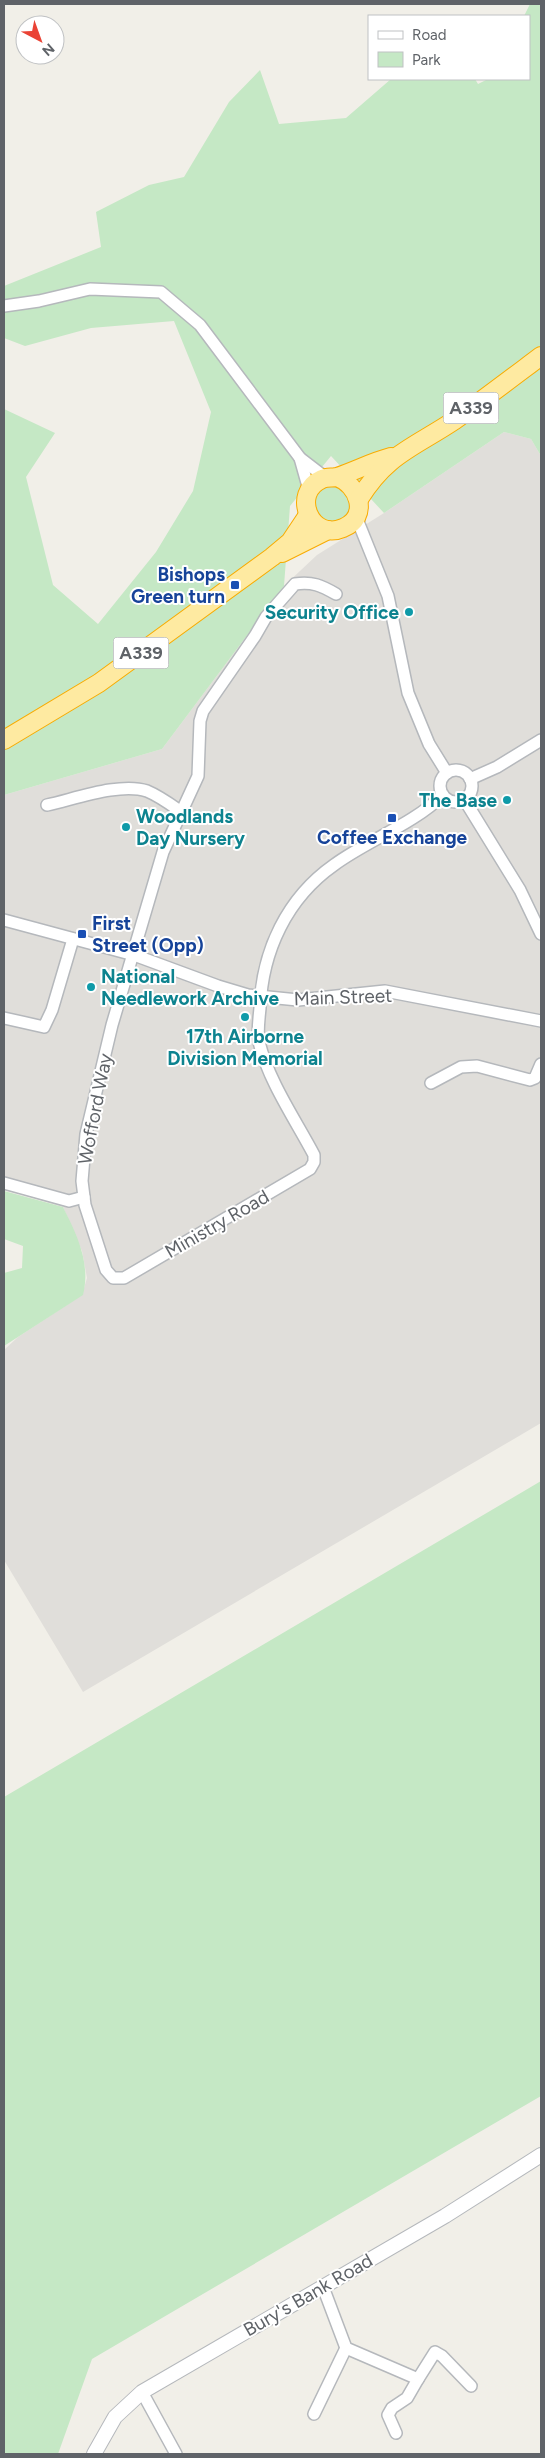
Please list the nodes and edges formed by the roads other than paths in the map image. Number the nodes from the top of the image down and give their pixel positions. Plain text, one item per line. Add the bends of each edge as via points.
1 (4, 306) edge
2 (541, 356) edge
3 (396, 455) junction
4 (300, 458) junction
5 (331, 477) junction
6 (309, 490) junction
7 (358, 506) junction
8 (308, 515) junction
9 (336, 529) junction
10 (369, 550) junction
11 (272, 557) junction
12 (336, 594) dead end
13 (4, 740) edge
14 (541, 740) edge
15 (447, 773) junction
16 (470, 779) junction
17 (443, 795) junction
18 (464, 799) junction
19 (47, 805) dead end
20 (180, 811) junction
21 (538, 916) edge
22 (4, 920) edge
23 (541, 934) edge
24 (73, 939) junction
25 (134, 956) junction
26 (260, 997) junction
27 (4, 1018) edge
28 (541, 1021) edge
29 (541, 1064) edge
30 (431, 1083) dead end
31 (4, 1183) edge
32 (84, 1197) junction
33 (124, 1278) joint
34 (541, 2155) edge
35 (323, 2287) junction
36 (346, 2348) junction
37 (418, 2379) junction
38 (471, 2386) dead end
39 (142, 2392) junction
40 (314, 2414) dead end
41 (396, 2433) dead end
42 (94, 2454) edge
43 (176, 2454) edge

1 - 4 street via 90,289 162,292 200,325
2 - 3 highway, A339 via 441,429
3 - 5 highway, A339
3 - 7 highway, A339 via 374,475
4 - 5 street
4 - 6 street
5 - 6 highway via 314,484
5 - 7 highway via 350,484
6 - 8 highway via 306,498
7 - 9 highway via 352,522
7 - 10 street via 359,524
8 - 9 highway via 316,526
8 - 11 highway, A339 via 290,542
9 - 10 street
9 - 11 highway, A339
10 - 15 street via 388,596 408,694 429,744
11 - 13 highway, A339 via 99,683
12 - 20 street, Wofford Way via 320,585 295,584 266,616 203,711 198,776
14 - 16 street
15 - 16 street via 462,772
15 - 17 street via 440,786
16 - 18 street via 470,792
17 - 18 street via 455,802
17 - 26 street via 426,809 336,863 302,893 277,933 264,970
18 - 21 street
19 - 20 street via 121,788 148,792
20 - 25 street, Wofford Way via 152,887
21 - 23 street
22 - 24 street, Main Street
24 - 25 street, Main Street
24 - 27 street via 44,1027
25 - 26 street, Main Street via 218,986
25 - 32 street, Wofford Way via 93,1100 83,1161
26 - 28 street, Main Street via 298,1000 385,991
26 - 33 street, Ministry Road via 258,1039 264,1058 314,1154 314,1162 310,1169
29 - 30 street via 535,1078 530,1080 477,1066 461,1067
31 - 32 street via 69,1201
32 - 33 street, Wofford Way via 106,1270 114,1278
34 - 35 street, Bury's Bank Road via 446,2216
35 - 36 street
35 - 39 street, Bury's Bank Road
36 - 37 street
36 - 40 street
37 - 38 street via 435,2352
37 - 41 street via 407,2398 392,2408 388,2415
39 - 42 street, Bury's Bank Road via 115,2418
39 - 43 street

